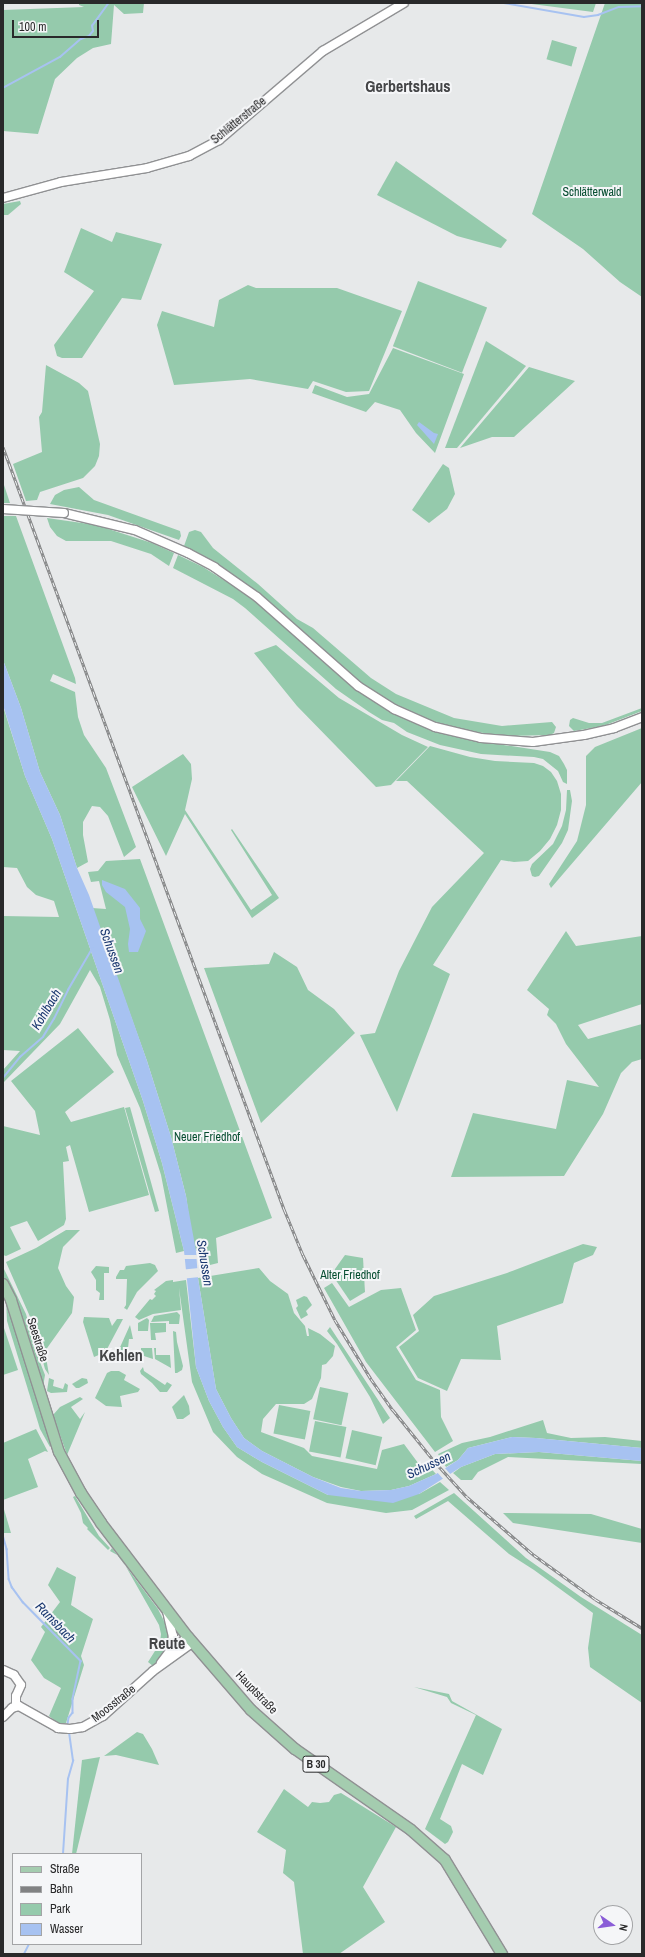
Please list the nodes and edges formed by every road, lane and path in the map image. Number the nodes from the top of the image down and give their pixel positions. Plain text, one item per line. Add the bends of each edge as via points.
1 (404, 3) edge
2 (3, 198) edge
3 (3, 509) edge
4 (642, 718) edge
5 (3, 1284) edge
6 (43, 1404) joint
7 (167, 1611) junction
8 (190, 1640) junction
9 (170, 1651) junction
10 (157, 1668) junction
11 (3, 1670) edge
12 (16, 1706) junction
13 (3, 1717) edge
14 (502, 1954) edge

1 - 2 street, Schlätterstraße via 323,51 219,140 190,156 147,168 61,182
3 - 4 street, bridge via 64,513 107,522 135,530 188,553 214,567 257,597 358,686 403,713 447,730 481,738 534,742 563,739 614,728
5 - 6 main road, Seestraße / B 30 via 11,1300
6 - 7 main road, Hauptstraße / B 30 via 59,1452 81,1493
7 - 8 main road, Hauptstraße / B 30
7 - 9 street via 173,1636
8 - 9 street, Moosstraße
8 - 10 street, Moosstraße
8 - 14 main road, Hauptstraße / B 30 via 251,1710 295,1750 411,1830 445,1860
9 - 10 street, Moosstraße
10 - 12 street, Moosstraße via 103,1716 83,1727 58,1728 23,1707
11 - 12 street via 14,1675 21,1685 16,1696
12 - 13 street

